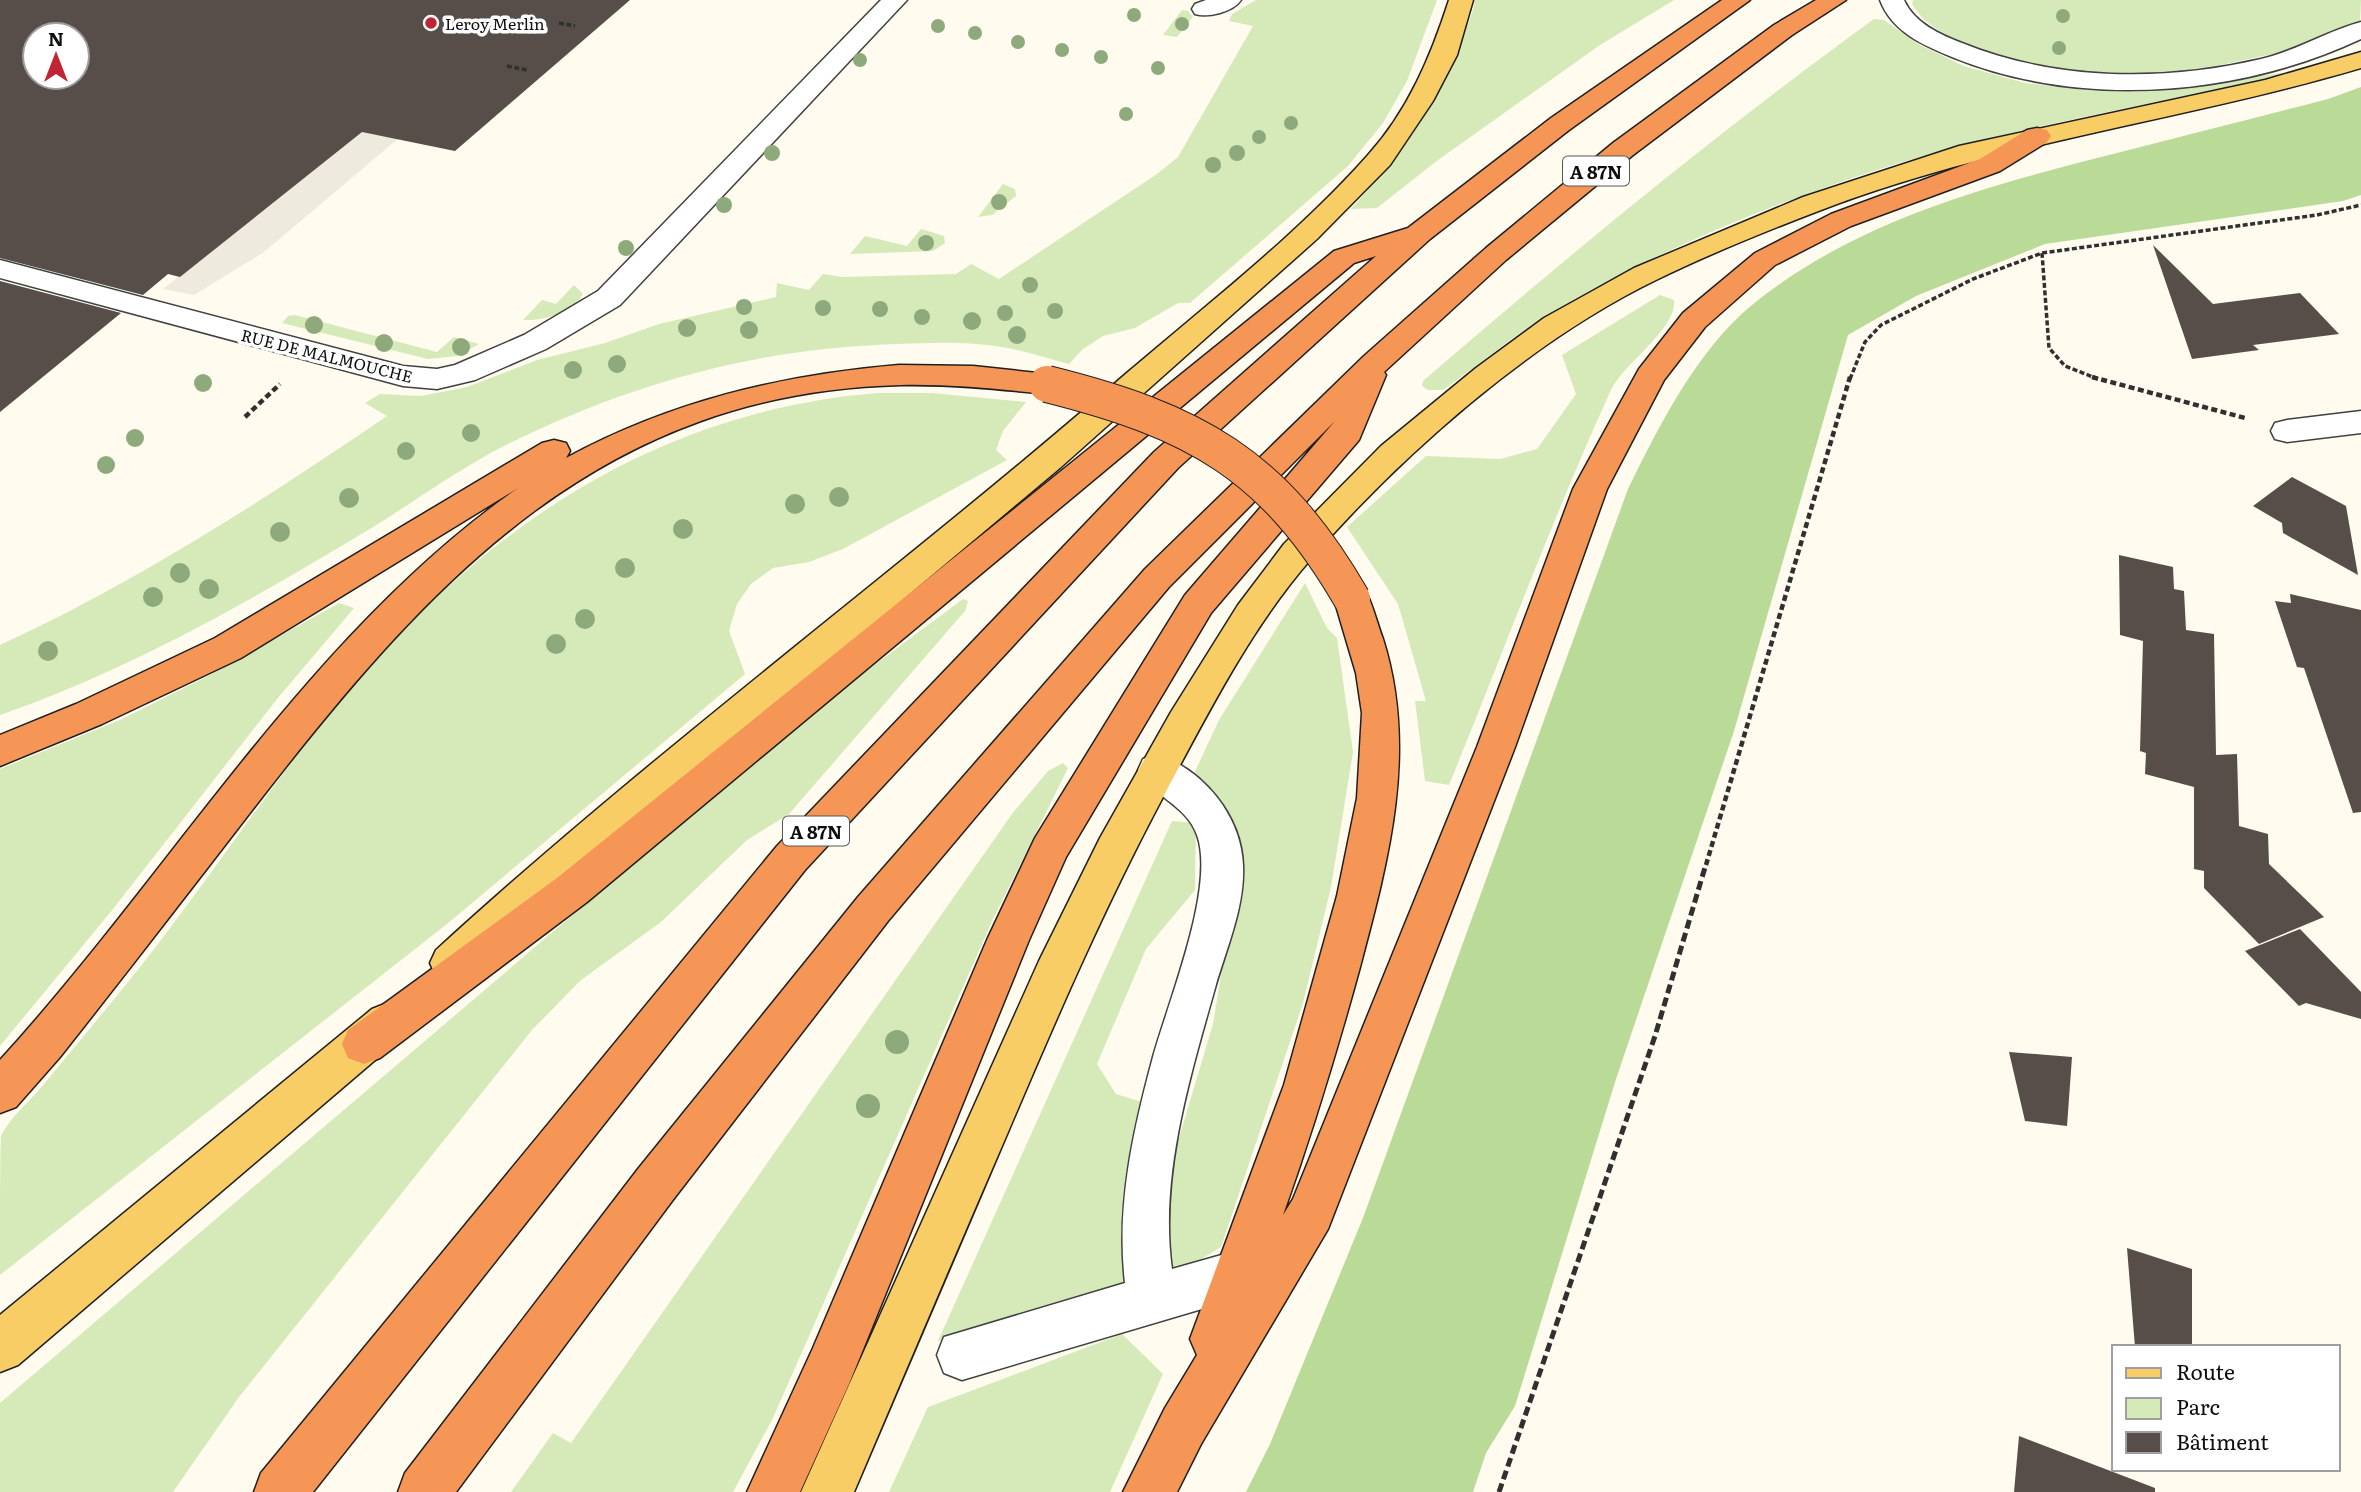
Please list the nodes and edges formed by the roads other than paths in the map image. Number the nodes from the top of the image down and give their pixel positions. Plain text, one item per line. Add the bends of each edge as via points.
1 (895, 0) edge
2 (1229, 0) edge
3 (1461, 0) edge
4 (1738, 0) edge
5 (1834, 0) edge
6 (1892, 0) edge
7 (1204, 9) dead end
8 (2361, 30) edge
9 (2361, 60) edge
10 (2038, 136) junction
11 (1420, 233) junction
12 (0, 269) edge
13 (1376, 363) junction
14 (705, 406) junction
15 (2361, 422) edge
16 (2287, 430) road end
17 (0, 751) edge
18 (1157, 770) junction
19 (364, 1044) junction
20 (0, 1091) edge
21 (1239, 1274) junction
22 (1151, 1299) junction
23 (0, 1347) edge
24 (962, 1354) dead end
25 (1184, 1426) junction
26 (280, 1492) edge
27 (424, 1492) edge
28 (773, 1492) edge
29 (827, 1492) edge
30 (1149, 1492) edge

1 - 12 street, RUE DE MALMOUCHE via 609,298 535,342 464,373 437,379 403,376
2 - 7 street
3 - 19 main road via 1444,55 1420,101 1380,159 1307,233 1049,459 547,874
4 - 11 highway, A 87N via 1560,124
5 - 13 highway, A 87N via 1783,30 1623,149 1496,254
6 - 8 street via 1901,18 1927,36 1985,62 2060,78 2126,82 2204,76 2270,65 2340,42
9 - 10 main road via 2270,87
10 - 18 main road via 1969,152 1813,203 1644,274 1545,332 1487,374 1393,454 1296,553 1251,614
10 - 25 highway via 1990,165 1841,220 1765,259 1694,320 1650,376 1590,489 1496,747 1311,1213
11 - 19 highway via 1344,257 572,890
11 - 26 highway, A 87N via 1166,460 791,858
13 - 27 highway, A 87N via 1157,578 873,909 655,1185
13 - 28 highway via 1347,432 1198,604 1049,850 831,1366
14 - 17 highway via 635,415 561,447 228,648
14 - 20 highway via 586,460 536,490 447,563 367,643
14 - 21 highway, bridge via 802,385 913,374 1047,384 1101,396 1209,442 1252,472 1311,529 1334,563 1352,599 1375,673 1381,713 1377,798 1358,896 1306,1085
15 - 16 street
18 - 22 street via 1176,780 1201,804 1217,832 1223,865 1219,898 1181,1035 1149,1180 1144,1233
18 - 29 main road via 1060,961
19 - 23 main road
21 - 22 street
21 - 25 highway
22 - 24 street
25 - 30 highway

